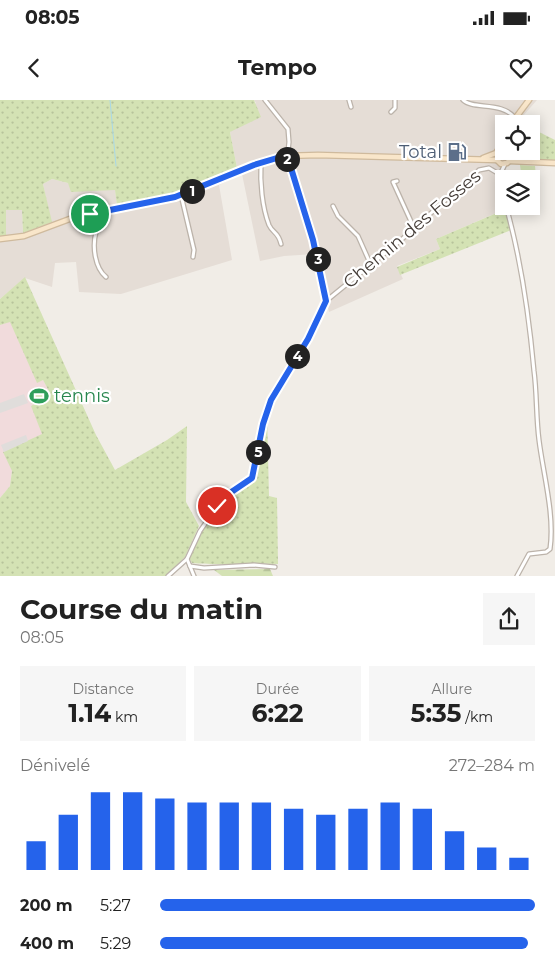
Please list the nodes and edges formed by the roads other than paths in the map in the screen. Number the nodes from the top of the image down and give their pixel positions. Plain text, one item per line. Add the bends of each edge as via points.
1 (266, 100) edge
2 (349, 100) edge
3 (395, 100) edge
4 (463, 100) edge
5 (529, 100) edge
6 (351, 107) dead end
7 (391, 112) dead end
8 (510, 115) edge
9 (518, 115) edge
10 (495, 154) edge
11 (287, 155) junction
12 (477, 160) junction
13 (508, 160) edge
14 (525, 160) edge
15 (261, 162) junction
16 (498, 162) junction
17 (555, 163) edge
18 (505, 164) junction
19 (501, 170) joint
20 (495, 171) edge
21 (396, 181) dead end
22 (181, 195) junction
23 (333, 206) dead end
24 (106, 210) junction
25 (508, 215) edge
26 (414, 228) junction
27 (0, 239) edge
28 (281, 244) dead end
29 (193, 257) dead end
30 (370, 263) junction
31 (106, 277) dead end
32 (326, 301) junction
33 (187, 559) junction
34 (190, 566) junction
35 (275, 567) dead end
36 (168, 576) edge
37 (194, 576) edge
38 (518, 576) edge

1 - 11 street via 288,129
2 - 6 street
3 - 7 street via 395,108
4 - 8 street
5 - 9 main road
10 - 12 main road
11 - 12 main road
11 - 15 main road
11 - 32 street via 313,240
12 - 16 main road
13 - 18 main road
14 - 17 main road
15 - 22 main road
15 - 28 street via 260,178 270,226 279,235
16 - 18 main road
16 - 19 street, Chemin des Fosses
18 - 19 street, Chemin des Fosses
20 - 26 street, Chemin des Fosses via 490,168 480,170
21 - 26 street via 393,182
22 - 24 main road
22 - 29 street
23 - 30 street via 338,216 358,236
24 - 27 main road via 62,221 24,236
24 - 31 street via 96,232 94,248 98,267
25 - 38 street via 522,281 538,429 550,504 550,549 529,554
26 - 30 street, Chemin des Fosses
30 - 32 street, Chemin des Fosses
32 - 33 street via 308,339 271,400 252,478 217,506 200,530
33 - 34 street
33 - 36 street
34 - 35 street
34 - 37 street

